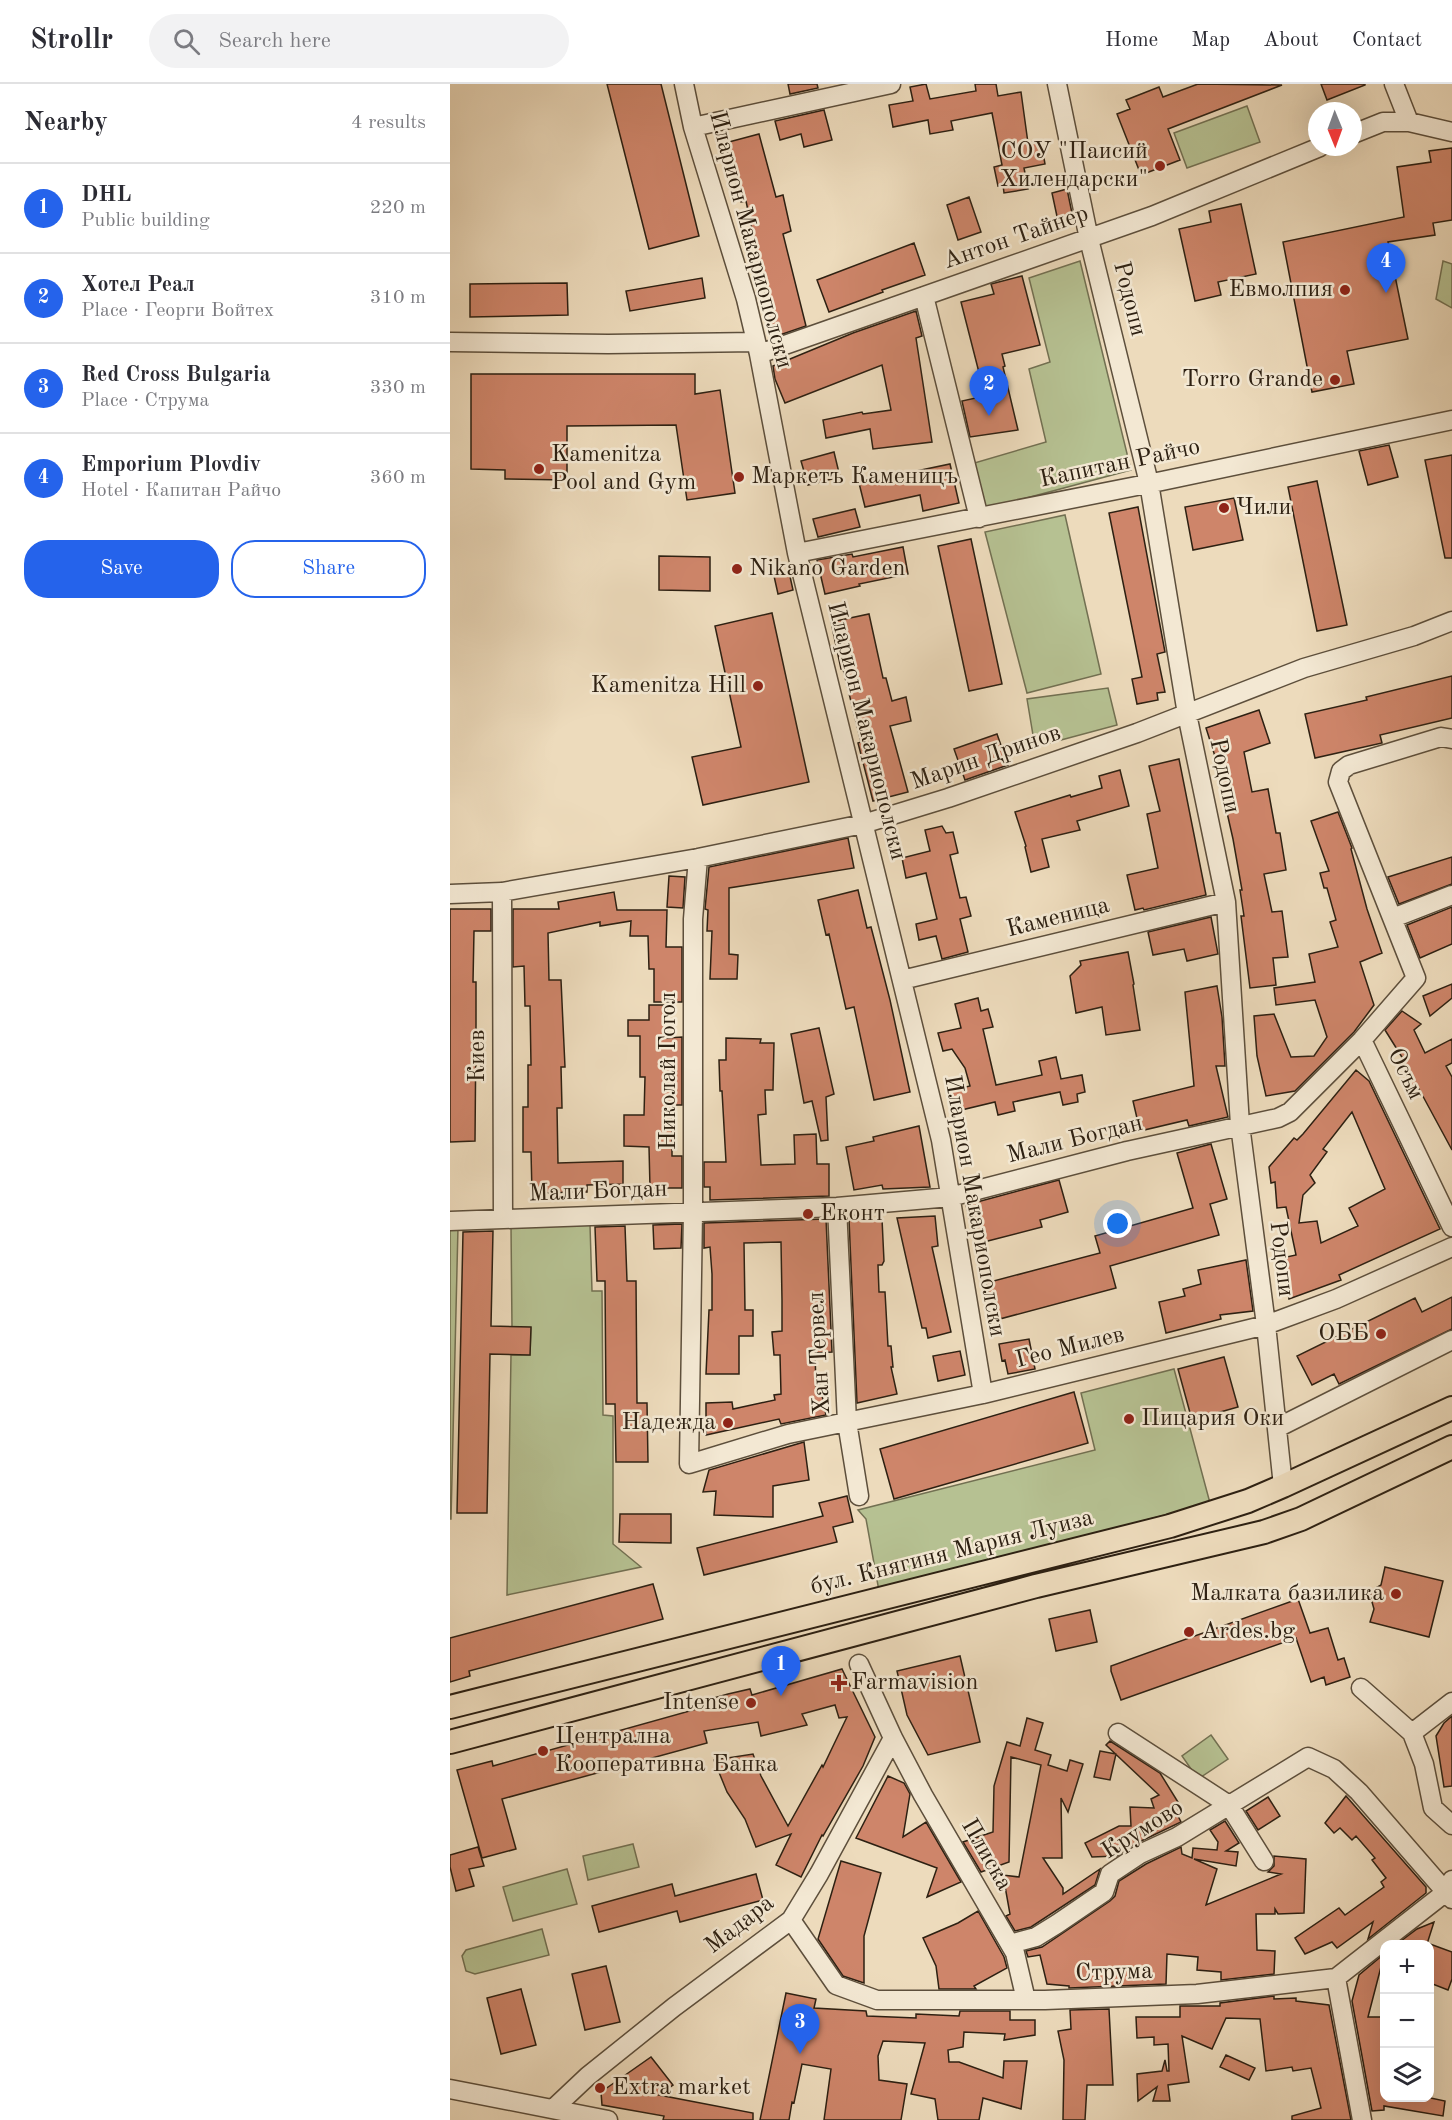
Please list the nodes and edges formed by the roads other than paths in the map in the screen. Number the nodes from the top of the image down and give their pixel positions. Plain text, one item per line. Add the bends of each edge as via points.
1 (684, 84) edge
2 (891, 84) edge
3 (1057, 84) edge
4 (1394, 84) edge
5 (1409, 122) junction
6 (693, 127) junction
7 (1362, 130) edge
8 (1452, 132) edge
9 (1308, 152) edge
10 (1089, 239) junction
11 (924, 296) junction
12 (450, 342) edge
13 (757, 348) junction
14 (1452, 420) edge
15 (1149, 483) junction
16 (979, 518) junction
17 (797, 553) junction
18 (1452, 621) edge
19 (1187, 714) junction
20 (1452, 739) edge
21 (863, 824) junction
22 (698, 858) junction
23 (501, 892) junction
24 (450, 894) edge
25 (1452, 895) edge
26 (1226, 902) junction
27 (1393, 918) junction
28 (902, 980) junction
29 (1362, 1040) junction
30 (1240, 1125) junction
31 (950, 1197) junction
32 (837, 1207) junction
33 (693, 1212) junction
34 (503, 1219) junction
35 (450, 1221) edge
36 (1452, 1227) edge
37 (1452, 1247) edge
38 (1266, 1325) junction
39 (1452, 1340) edge
40 (983, 1394) junction
41 (1452, 1408) edge
42 (847, 1422) junction
43 (1277, 1428) junction
44 (1452, 1447) edge
45 (689, 1464) joint
46 (1283, 1486) junction
47 (860, 1496) dead end
48 (859, 1664) dead end
49 (1361, 1688) dead end
50 (1452, 1702) edge
51 (450, 1707) edge
52 (1118, 1733) dead end
53 (1412, 1733) junction
54 (893, 1738) junction
55 (450, 1742) edge
56 (1229, 1805) junction
57 (1452, 1824) edge
58 (1264, 1860) dead end
59 (1450, 1890) edge
60 (791, 1920) junction
61 (1010, 1944) junction
62 (1336, 1978) junction
63 (1026, 2000) junction
64 (450, 2089) edge
65 (553, 2115) edge
66 (608, 2120) edge
67 (1362, 2120) edge

1 - 6 street, Иларион Макариополски
2 - 6 street
3 - 10 street, Родопи
4 - 5 street
5 - 7 street via 1383,122
5 - 8 street
6 - 13 street, Иларион Макариополски via 746,299
9 - 10 street, Антон Тайнер
10 - 11 street, Антон Тайнер
10 - 15 street, Родопи
11 - 13 street, Антон Тайнер
11 - 16 street
12 - 13 street, Антон Тайнер
13 - 17 street, Иларион Макариополски
14 - 15 street, Капитан Райчо
15 - 16 street, Капитан Райчо
15 - 19 street, Родопи
16 - 17 street, Капитан Райчо
17 - 21 street, Иларион Макариополски
18 - 19 street, Марин Дринов via 1304,668
19 - 21 street, Марин Дринов
19 - 26 street, Родопи
20 - 27 street via 1441,737 1349,765 1341,771 1338,782
21 - 22 street, Марин Дринов
21 - 28 street, Иларион Макариополски
22 - 23 street, Марин Дринов
22 - 33 street, Николай Гогол via 693,919
23 - 24 street, Марин Дринов
23 - 34 street, Киев
25 - 27 street
26 - 28 street, Каменица
26 - 30 street, Родопи
27 - 29 street, Мали Богдан via 1416,978
28 - 31 street, Иларион Макариополски via 941,1140
29 - 30 street, Мали Богдан via 1290,1112
29 - 36 street, Осъм
30 - 31 street, Мали Богдан
30 - 38 street, Родопи
31 - 32 street, Мали Богдан
31 - 40 street, Иларион Макариополски
32 - 33 street, Мали Богдан
32 - 42 street, Хан Тервел
33 - 34 street, Мали Богдан
33 - 45 street, Николай Гогол
34 - 35 street, Мали Богдан
37 - 38 street, Гео Милев via 1336,1299
38 - 40 street, Гео Милев
38 - 43 street, Родопи
39 - 43 street
40 - 42 street, Гео Милев
41 - 46 main road, бул. Княгиня Мария Луиза
42 - 45 street, Гео Милев via 788,1434
42 - 47 street, Хан Тервел
43 - 46 street, Родопи
44 - 55 main road via 1270,1530 1025,1589
46 - 51 main road, бул. Княгиня Мария Луиза via 1170,1526
48 - 54 street
49 - 53 street
50 - 53 street
52 - 56 street
53 - 57 street via 1424,1764 1433,1808
54 - 60 street, Мадара
54 - 61 street, Плиска
56 - 58 street
56 - 59 street, Крумово via 1308,1757 1335,1769 1359,1791
56 - 61 street, Крумово via 1110,1874 1104,1892 1057,1924
59 - 62 street
60 - 63 street, Струма via 836,1985 877,2000
60 - 65 street, Мадара via 588,2076
61 - 63 street, Плиска
62 - 63 street, Струма via 1197,1994
62 - 67 street
64 - 65 street
65 - 66 street

